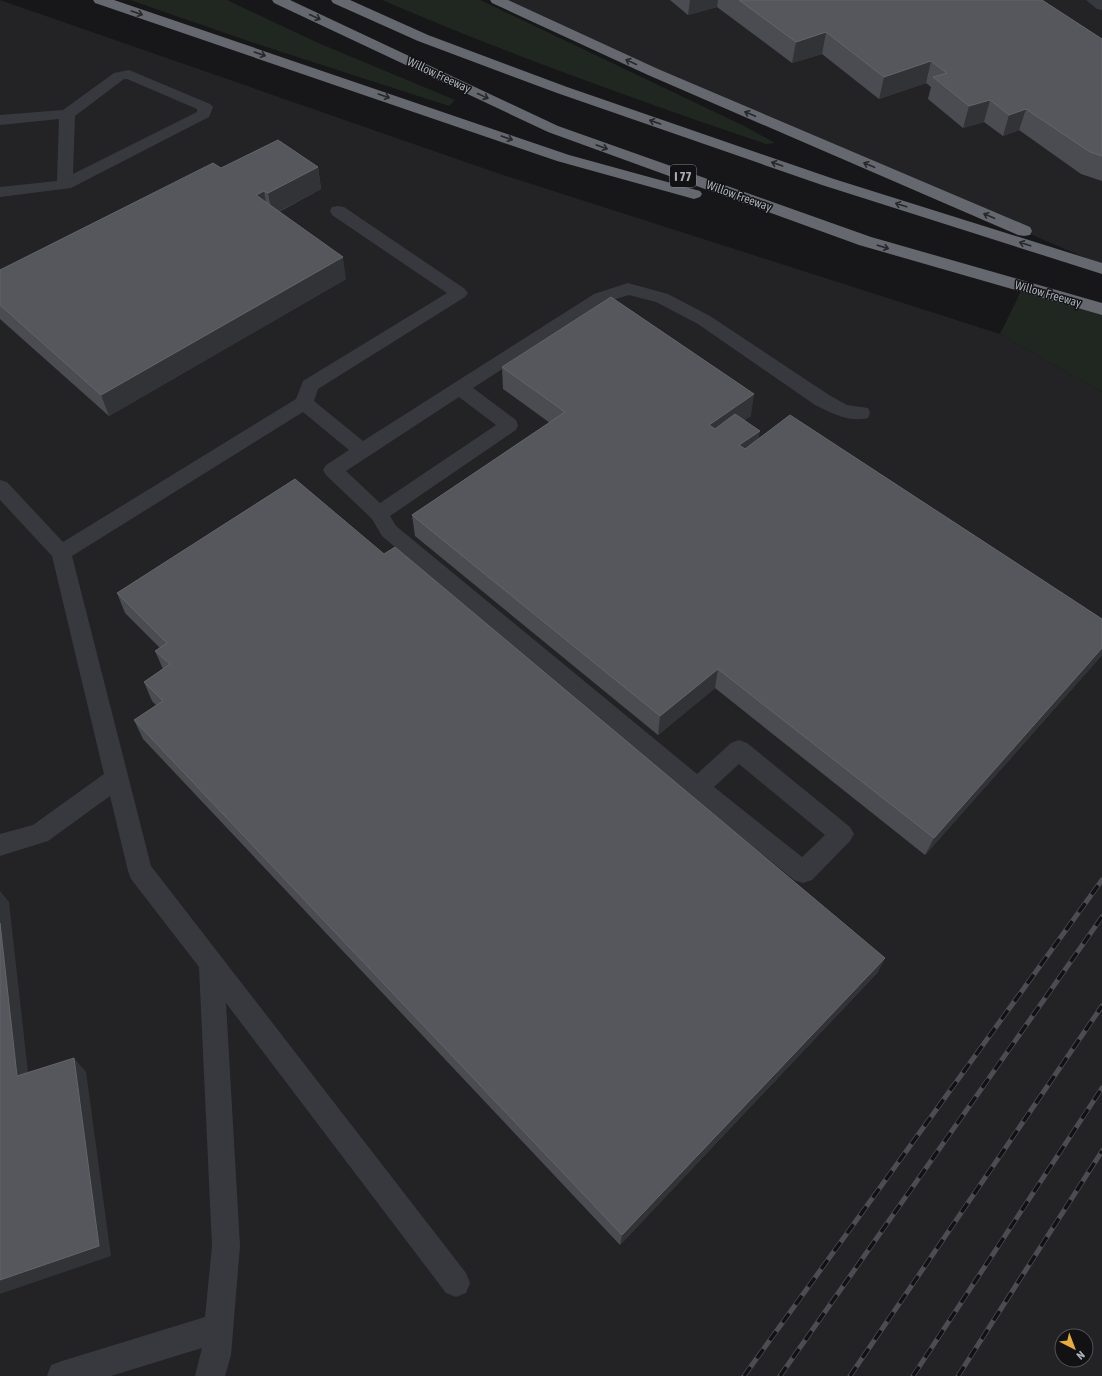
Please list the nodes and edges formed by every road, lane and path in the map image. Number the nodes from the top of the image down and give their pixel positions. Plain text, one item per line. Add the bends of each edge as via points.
1 (100, 0) edge
2 (279, 0) edge
3 (338, 0) edge
4 (497, 0) edge
5 (1093, 0) edge
6 (1102, 6) edge
7 (67, 114) junction
8 (0, 120) edge
9 (65, 185) junction
10 (0, 192) edge
11 (338, 211) dead end
12 (865, 241) junction
13 (1102, 265) edge
14 (1102, 269) edge
15 (1102, 309) edge
16 (461, 389) junction
17 (304, 403) junction
18 (861, 413) dead end
19 (362, 451) junction
20 (0, 487) edge
21 (379, 514) junction
22 (61, 553) junction
23 (117, 778) junction
24 (698, 788) junction
25 (0, 845) edge
26 (211, 963) junction
27 (456, 1283) dead end
28 (218, 1328) junction
29 (62, 1376) edge
30 (210, 1376) edge

1 -> 12 highway via 563,158
2 -> 12 highway, Willow Freeway / I 77 via 553,129
14 -> 3 highway, Willow Freeway via 828,182 562,90 423,38
13 -> 4 highway via 653,72
5 - 6 street
7 - 8 street
7 - 9 street
7 - 9 street via 120,76 129,74 205,107 204,114
9 - 10 street
11 - 17 street via 459,293 310,385
12 -> 15 highway, Willow Freeway / I 77
16 - 18 street via 600,298 628,289 662,298 704,320 822,400 843,411
16 - 19 street
16 - 21 street via 509,425
17 - 19 street
17 - 22 street
19 - 21 street via 333,470
20 - 22 street
21 - 24 street via 389,531
22 - 23 street
23 - 25 street via 40,834
23 - 26 street via 140,871
24 - 24 street via 802,872 842,834 739,750
26 - 27 street
26 - 28 street via 226,1246
28 - 29 street
28 - 30 street via 216,1355

